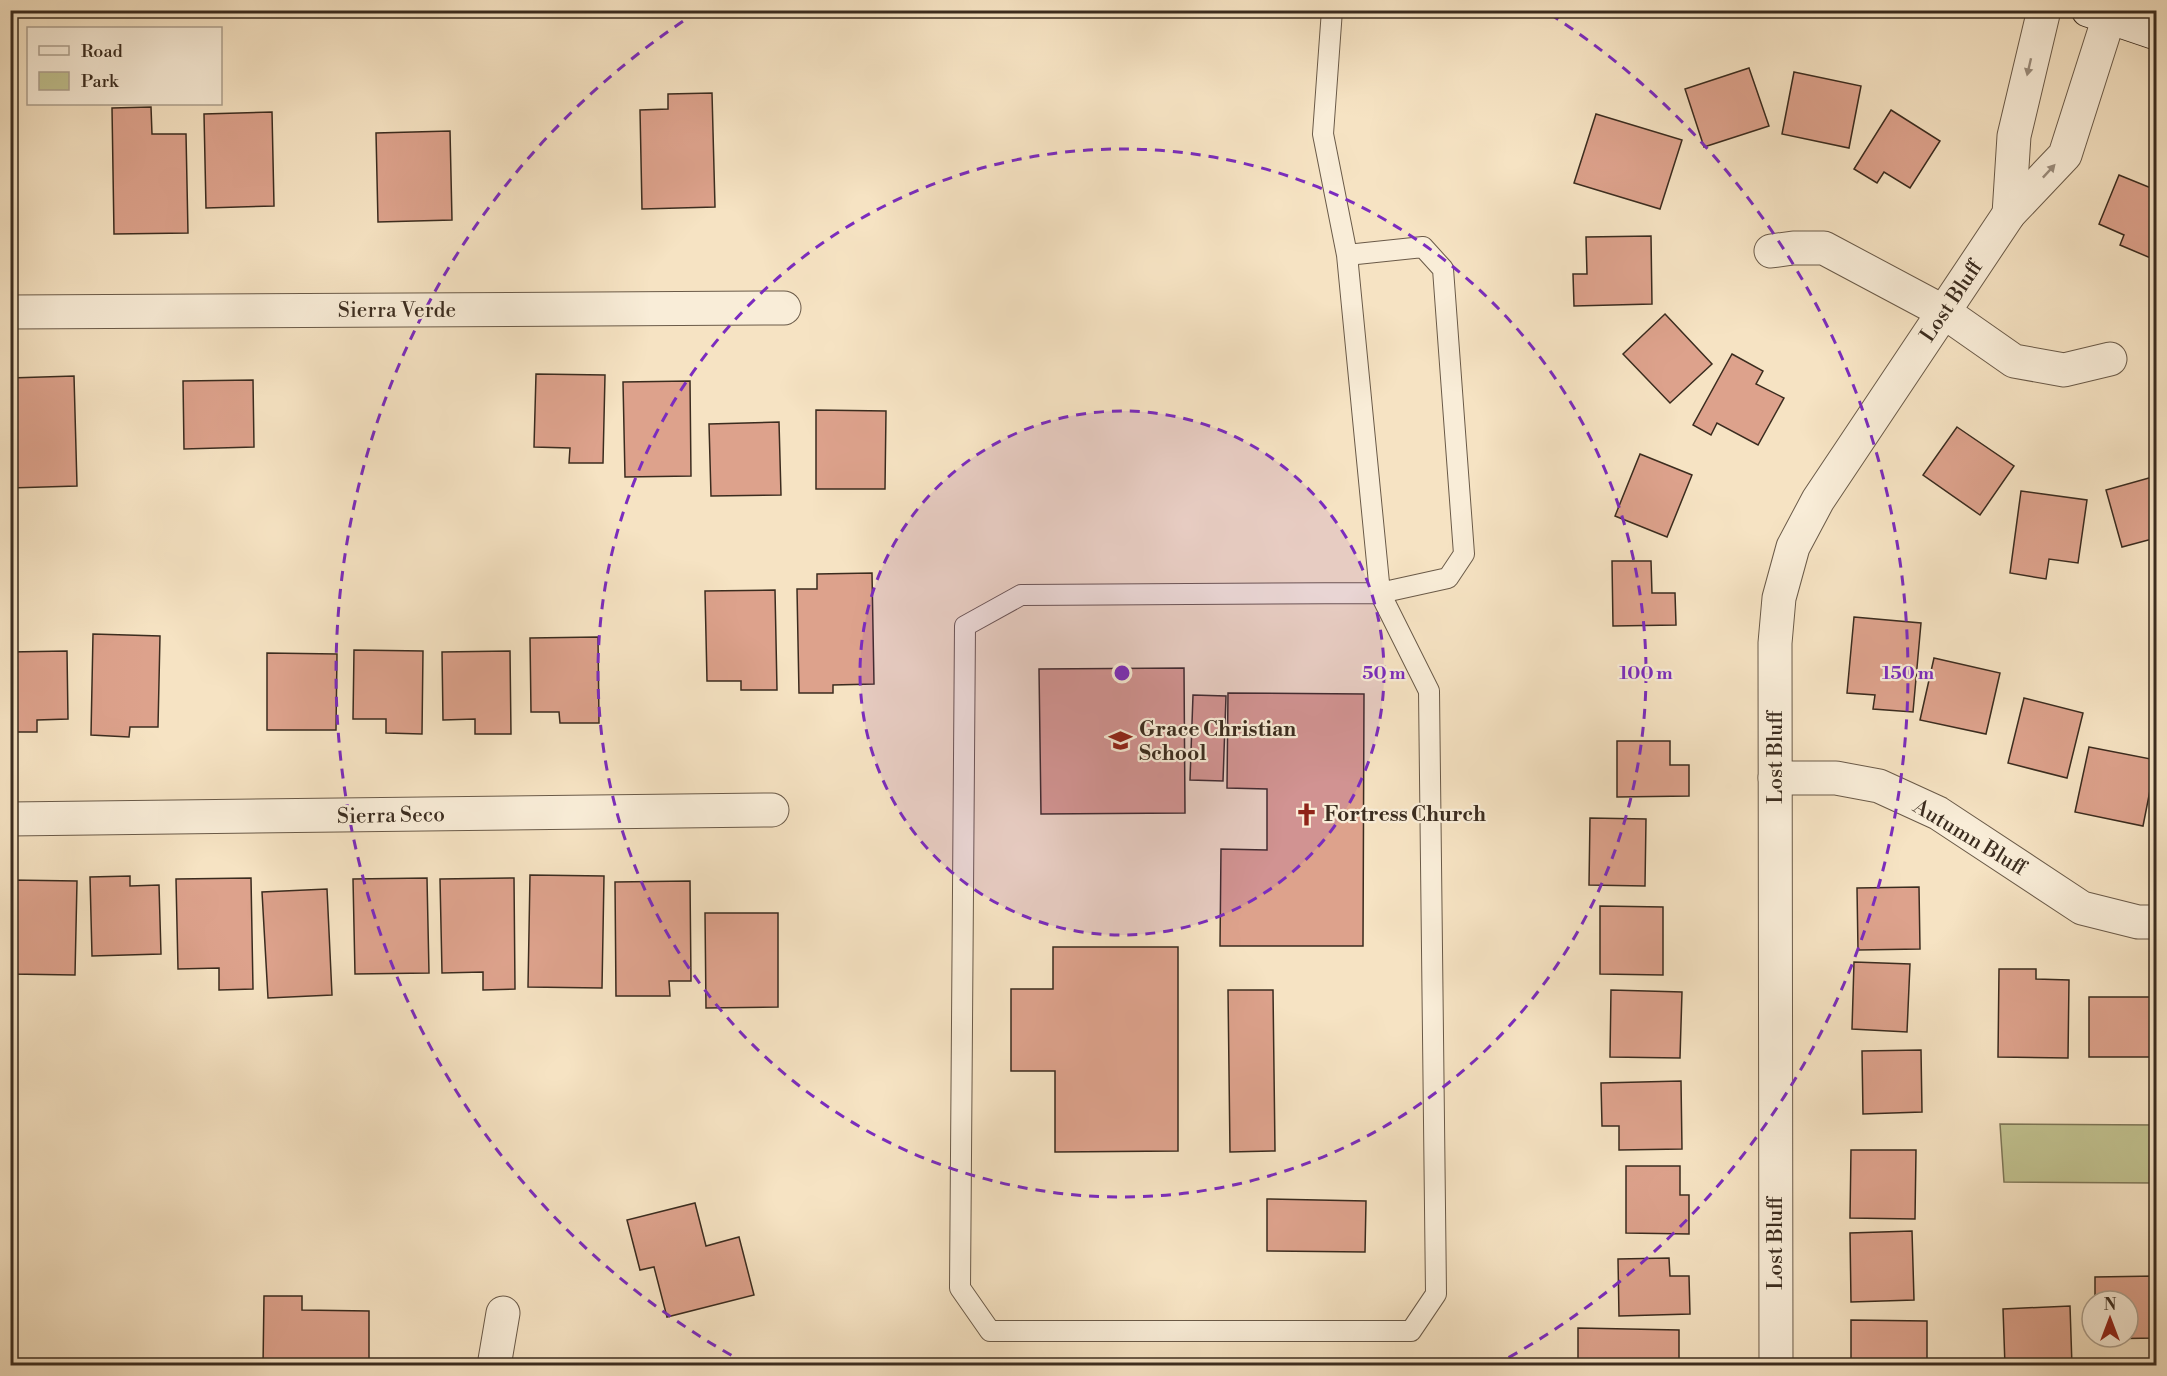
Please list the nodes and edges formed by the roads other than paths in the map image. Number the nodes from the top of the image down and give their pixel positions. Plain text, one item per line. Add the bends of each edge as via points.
1 (1332, 10) edge
2 (2044, 10) edge
3 (2099, 14) edge
4 (2157, 33) edge
5 (2009, 214) junction
6 (1771, 251) dead end
7 (1347, 255) junction
8 (784, 308) dead end
9 (10, 312) edge
10 (1944, 312) junction
11 (2110, 359) dead end
12 (1380, 593) junction
13 (1775, 778) junction
14 (772, 810) dead end
15 (10, 819) edge
16 (2157, 922) edge
17 (503, 1313) dead end
18 (495, 1365) edge
19 (1776, 1365) edge

1 - 7 lane via 1323,134
2 -> 5 street, Lost Bluff via 2014,136
3 - 4 street
5 -> 3 street, Lost Bluff via 2065,155
5 - 10 street, Lost Bluff
6 - 10 street via 1824,248
7 - 12 lane
7 - 12 lane via 1423,247 1443,269 1464,554 1448,578
8 - 9 street, Sierra Verde
10 - 11 street via 2014,361 2064,370
10 - 13 street, Lost Bluff via 1818,500 1793,547 1779,598 1775,643
12 - 12 lane via 1429,691 1436,1294 1411,1331 990,1331 960,1288 965,626 1021,595
13 - 16 street, Autumn Bluff via 1836,778 1879,786 1938,813 2082,908 2138,922
13 - 19 street, Lost Bluff
14 - 15 street, Sierra Seco
17 - 18 street

